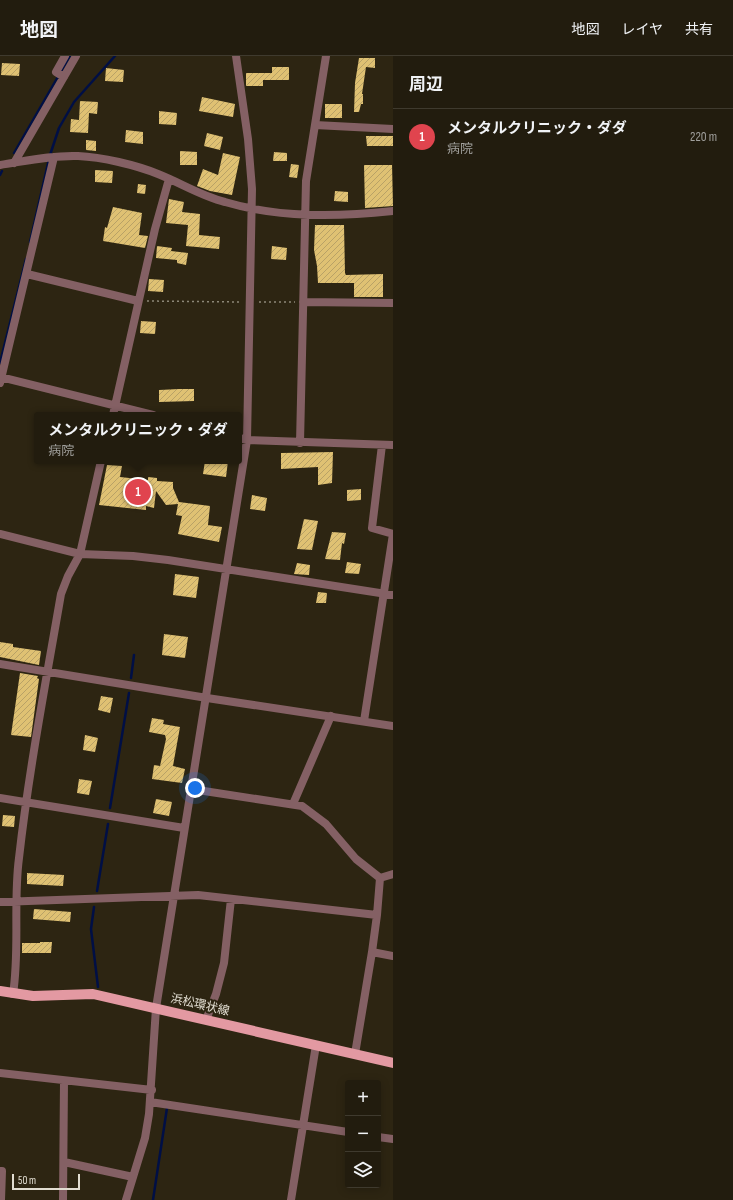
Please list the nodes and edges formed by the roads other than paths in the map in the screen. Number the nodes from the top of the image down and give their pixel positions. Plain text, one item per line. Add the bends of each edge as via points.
1 (65, 56) edge
2 (76, 56) edge
3 (236, 56) edge
4 (326, 56) edge
5 (64, 76) junction
6 (315, 125) junction
7 (393, 129) edge
8 (54, 157) junction
9 (14, 163) junction
10 (0, 165) edge
11 (169, 179) junction
12 (251, 208) junction
13 (393, 211) edge
14 (304, 215) junction
15 (27, 274) junction
16 (138, 301) junction
17 (303, 302) junction
18 (393, 303) edge
19 (0, 379) edge
20 (116, 405) junction
21 (114, 412) edge
22 (142, 412) edge
23 (243, 439) edge
24 (300, 443) junction
25 (382, 445) junction
26 (393, 445) edge
27 (100, 464) edge
28 (240, 464) edge
29 (0, 534) edge
30 (393, 534) edge
31 (80, 554) junction
32 (226, 569) junction
33 (383, 594) junction
34 (393, 595) edge
35 (0, 664) edge
36 (48, 672) junction
37 (207, 698) junction
38 (331, 716) junction
39 (364, 721) junction
40 (393, 726) edge
41 (192, 789) junction
42 (0, 798) edge
43 (27, 802) junction
44 (293, 804) junction
45 (184, 828) junction
46 (393, 874) edge
47 (380, 878) junction
48 (174, 895) junction
49 (231, 899) junction
50 (0, 902) edge
51 (16, 902) junction
52 (377, 915) junction
53 (372, 952) junction
54 (393, 956) edge
55 (0, 991) edge
56 (13, 994) junction
57 (156, 1008) junction
58 (206, 1020) junction
59 (316, 1045) junction
60 (355, 1054) junction
61 (393, 1063) edge
62 (0, 1073) edge
63 (64, 1081) junction
64 (152, 1090) junction
65 (150, 1102) junction
66 (302, 1125) junction
67 (345, 1132) edge
68 (381, 1137) edge
69 (393, 1139) edge
70 (64, 1162) junction
71 (0, 1171) edge
72 (133, 1177) junction
73 (0, 1200) edge
74 (63, 1200) edge
75 (126, 1200) edge
76 (291, 1200) edge

1 - 5 street via 56,72
2 - 5 street
3 - 12 street via 250,159
4 - 6 street
5 - 9 street
6 - 7 street
6 - 14 street via 306,181
8 - 9 street
8 - 11 street via 79,156 135,166
8 - 15 street
9 - 10 street
11 - 12 street via 199,194
11 - 16 street
12 - 14 street
12 - 23 street via 250,302
13 - 14 street via 353,215
14 - 17 street
15 - 16 street
15 - 19 street
16 - 20 street
17 - 18 street
17 - 24 street
19 - 20 street
20 - 21 street
20 - 22 street
23 - 24 street
24 - 25 street
25 - 26 street
25 - 30 street via 372,528
27 - 31 street
28 - 32 street
29 - 31 street
30 - 33 street
31 - 32 street via 132,556
31 - 36 street via 61,594
32 - 33 street
32 - 37 street
33 - 34 street
33 - 39 street
35 - 36 street
36 - 37 street
36 - 43 street
37 - 38 street
37 - 41 street
38 - 39 street
38 - 44 street
39 - 40 street
41 - 44 street
41 - 45 street
42 - 43 street
43 - 45 street
43 - 51 street
44 - 47 street via 302,806 326,824 356,860
45 - 48 street
46 - 47 street
47 - 52 street
48 - 49 street
48 - 51 street
48 - 57 street
49 - 52 street
49 - 58 street via 224,963
50 - 51 street
51 - 56 street via 17,951
52 - 53 street
53 - 54 street
53 - 60 street
55 - 56 main road, 浜松環状線
56 - 57 main road, 浜松環状線 via 93,994
57 - 58 main road, 浜松環状線
57 - 64 street
58 - 59 main road, 浜松環状線
59 - 60 main road, 浜松環状線
59 - 66 street
60 - 61 main road, 浜松環状線
62 - 63 street
63 - 64 street
63 - 70 street
64 - 65 street
65 - 66 street
65 - 72 street via 145,1138
66 - 67 street
66 - 76 street
68 - 69 street
70 - 72 street
70 - 74 street
71 - 73 street
72 - 75 street

